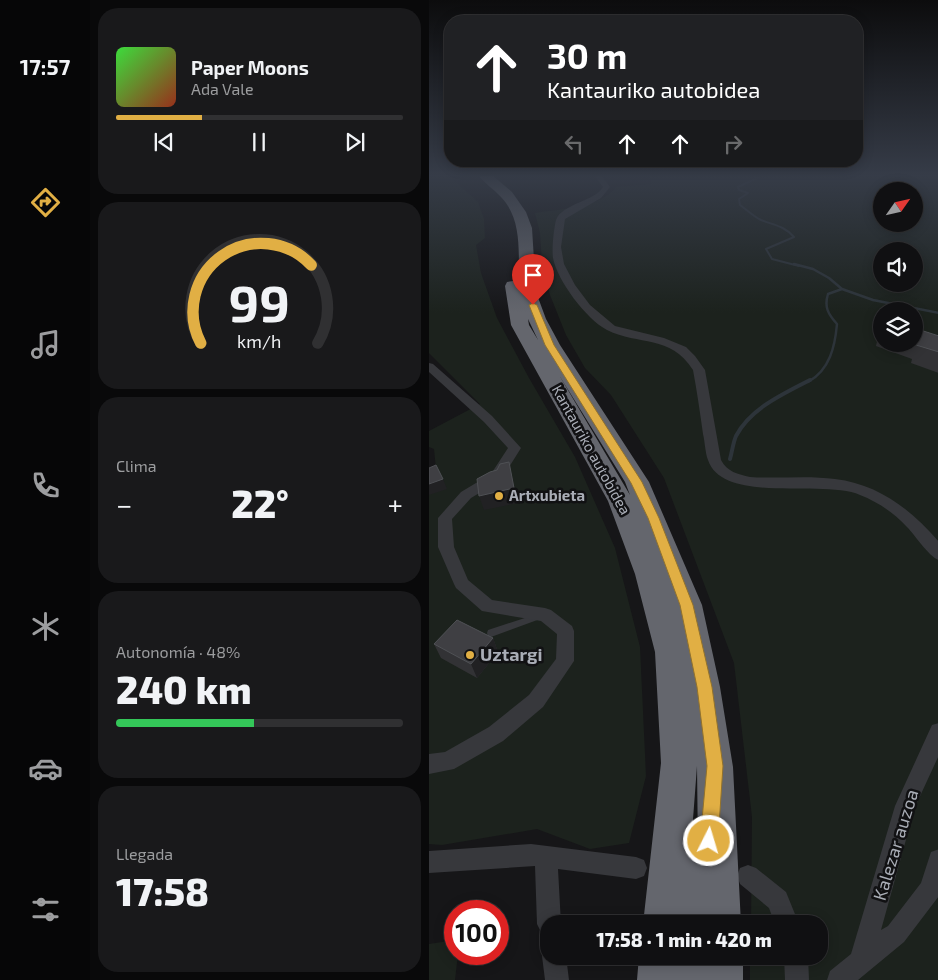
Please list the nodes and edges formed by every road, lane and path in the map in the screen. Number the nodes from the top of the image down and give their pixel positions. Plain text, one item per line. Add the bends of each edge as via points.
1 (508, 221) edge
2 (522, 221) edge
3 (560, 221) edge
4 (429, 366) edge
5 (938, 554) edge
6 (545, 615) junction
7 (491, 633) dead end
8 (938, 732) edge
9 (429, 764) edge
10 (715, 766) junction
11 (546, 858) junction
12 (938, 860) edge
13 (429, 862) edge
14 (636, 868) dead end
15 (748, 876) dead end
16 (549, 915) edge
17 (665, 915) edge
18 (701, 915) edge
19 (721, 915) edge
20 (784, 915) edge
21 (861, 961) junction
22 (555, 965) edge
23 (660, 965) edge
24 (696, 965) edge
25 (721, 965) edge
26 (796, 965) edge
27 (557, 980) edge
28 (659, 980) edge
29 (694, 980) edge
30 (721, 980) edge
31 (797, 980) edge
32 (839, 980) edge

1 - 17 highway, Kantauriko autobidea via 511,230 513,294 521,325 621,501 649,574 671,652 679,763
2 - 10 highway, Kantauriko autobidea via 528,292 550,345 637,482 687,605 704,687
3 - 5 street via 557,256 562,273 596,318 623,332 680,346 694,358 699,370 713,460 721,472 743,481 823,481 851,486 901,511
4 - 6 street via 515,448 496,477 465,494 445,518 446,547 462,584 488,606
6 - 7 lane
6 - 9 street via 566,631 565,662 536,701 496,734 447,762
8 - 21 street, Kalezar auzoa via 905,806
10 - 18 highway
10 - 19 highway, Kantauriko autobidea
11 - 13 street via 531,855
11 - 14 street
11 - 16 street
12 - 21 street via 930,889 896,934
15 - 20 street via 778,900
21 - 32 street
22 - 27 street
23 - 28 highway
24 - 29 highway
25 - 30 highway
26 - 31 street

